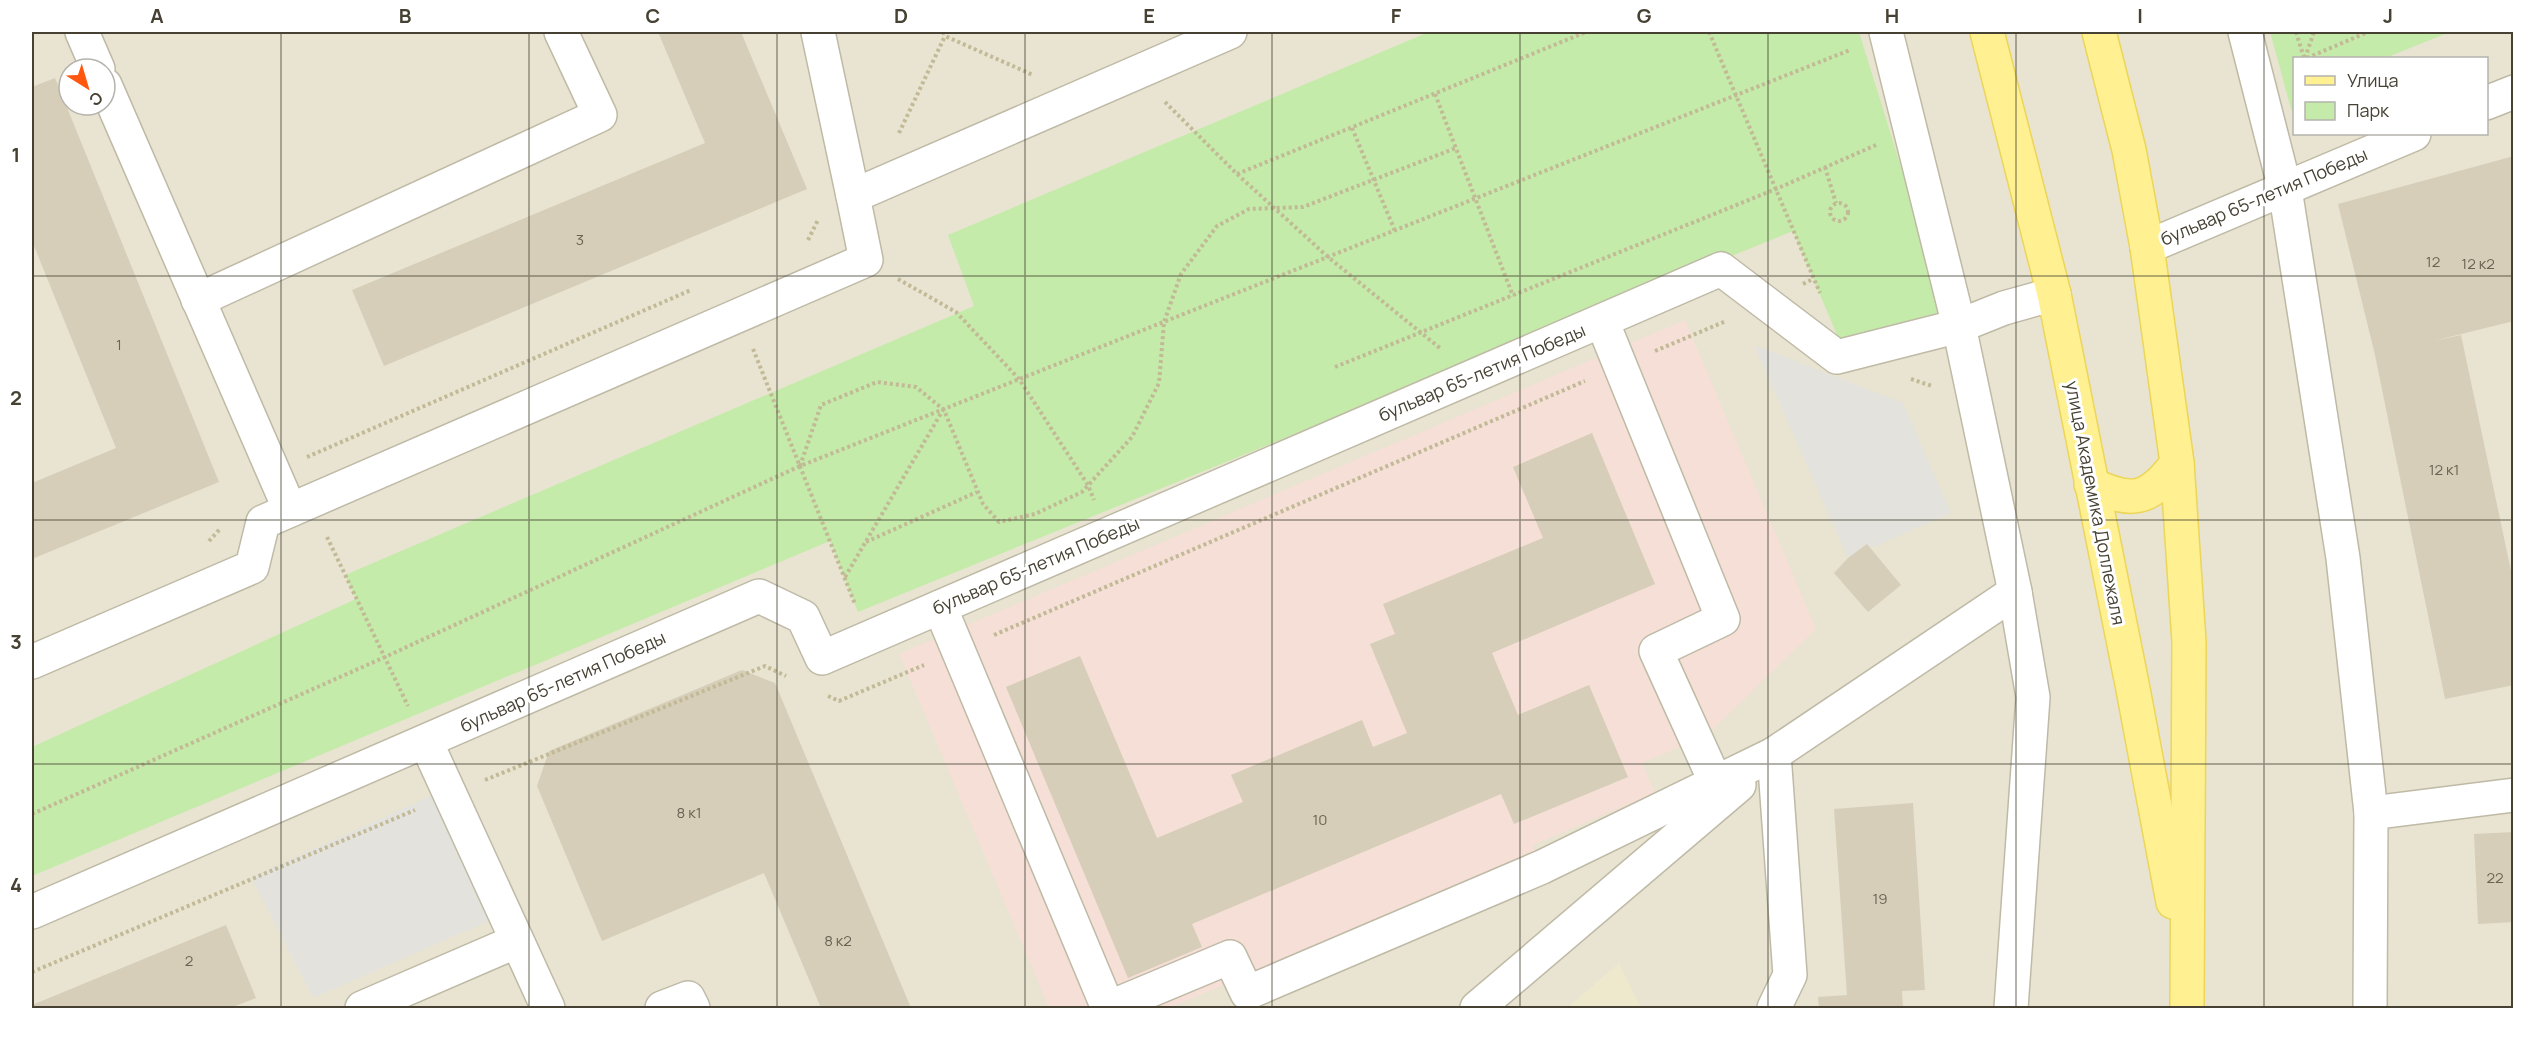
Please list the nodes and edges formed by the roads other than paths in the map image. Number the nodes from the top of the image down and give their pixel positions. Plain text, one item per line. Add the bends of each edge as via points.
1 (82, 32) edge
2 (561, 32) edge
3 (818, 32) edge
4 (1230, 32) edge
5 (1987, 32) edge
6 (2099, 32) edge
7 (2245, 32) edge
8 (1887, 34) edge
9 (93, 57) edge
10 (2514, 92) edge
11 (2488, 103) edge
12 (117, 113) edge
13 (2412, 135) edge
14 (2285, 189) junction
15 (853, 196) junction
16 (2146, 247) junction
17 (2054, 294) junction
18 (198, 300) junction
19 (1602, 321) junction
20 (1959, 326) junction
21 (2177, 463) junction
22 (2091, 484) junction
23 (300, 506) junction
24 (2015, 592) junction
25 (940, 608) junction
26 (32, 662) edge
27 (426, 742) junction
28 (1774, 754) junction
29 (1716, 783) junction
30 (2514, 795) edge
31 (2371, 813) junction
32 (32, 912) edge
33 (517, 941) junction
34 (2187, 993) edge
35 (362, 1008) edge
36 (548, 1008) edge
37 (662, 1008) edge
38 (693, 1008) edge
39 (1477, 1008) edge
40 (1774, 1008) edge
41 (2011, 1008) edge
42 (2370, 1008) edge

1 - 9 street
2 - 18 street via 600,115
3 - 15 street
4 - 15 street
5 - 17 main road, улица Академика Доллежаля
6 - 16 main road, улица Академика Доллежаля via 2129,150
7 - 14 street
8 - 20 street
10 - 11 street
12 - 18 street
13 - 14 street, бульвар 65-летия Победы
14 - 16 street, бульвар 65-летия Победы
14 - 31 street via 2343,558
15 - 23 street via 866,260
16 - 21 main road, улица Академика Доллежаля
17 - 20 street, бульвар 65-летия Победы
17 - 22 main road, улица Академика Доллежаля
18 - 23 street via 273,472
19 - 20 street, бульвар 65-летия Победы via 1721,269 1836,357
19 - 25 street, бульвар 65-летия Победы
19 - 29 street via 1723,619 1656,651
20 - 24 street
21 - 22 main road via 2164,480 2138,497 2114,495
21 - 34 main road, улица Академика Доллежаля via 2189,642
22 - 34 main road, улица Академика Доллежаля via 2133,688
23 - 26 street via 262,522 252,567
24 - 28 street
24 - 41 street via 2033,697
25 - 27 street, бульвар 65-летия Победы via 822,658 803,617 759,596
25 - 29 street via 1108,1008 1230,957 1247,993 1542,867
27 - 32 street, бульвар 65-летия Победы
27 - 33 street
28 - 29 street
28 - 39 street
28 - 40 street via 1790,975
30 - 31 street
31 - 42 street
33 - 35 street
33 - 36 street
37 - 38 street via 688,998

